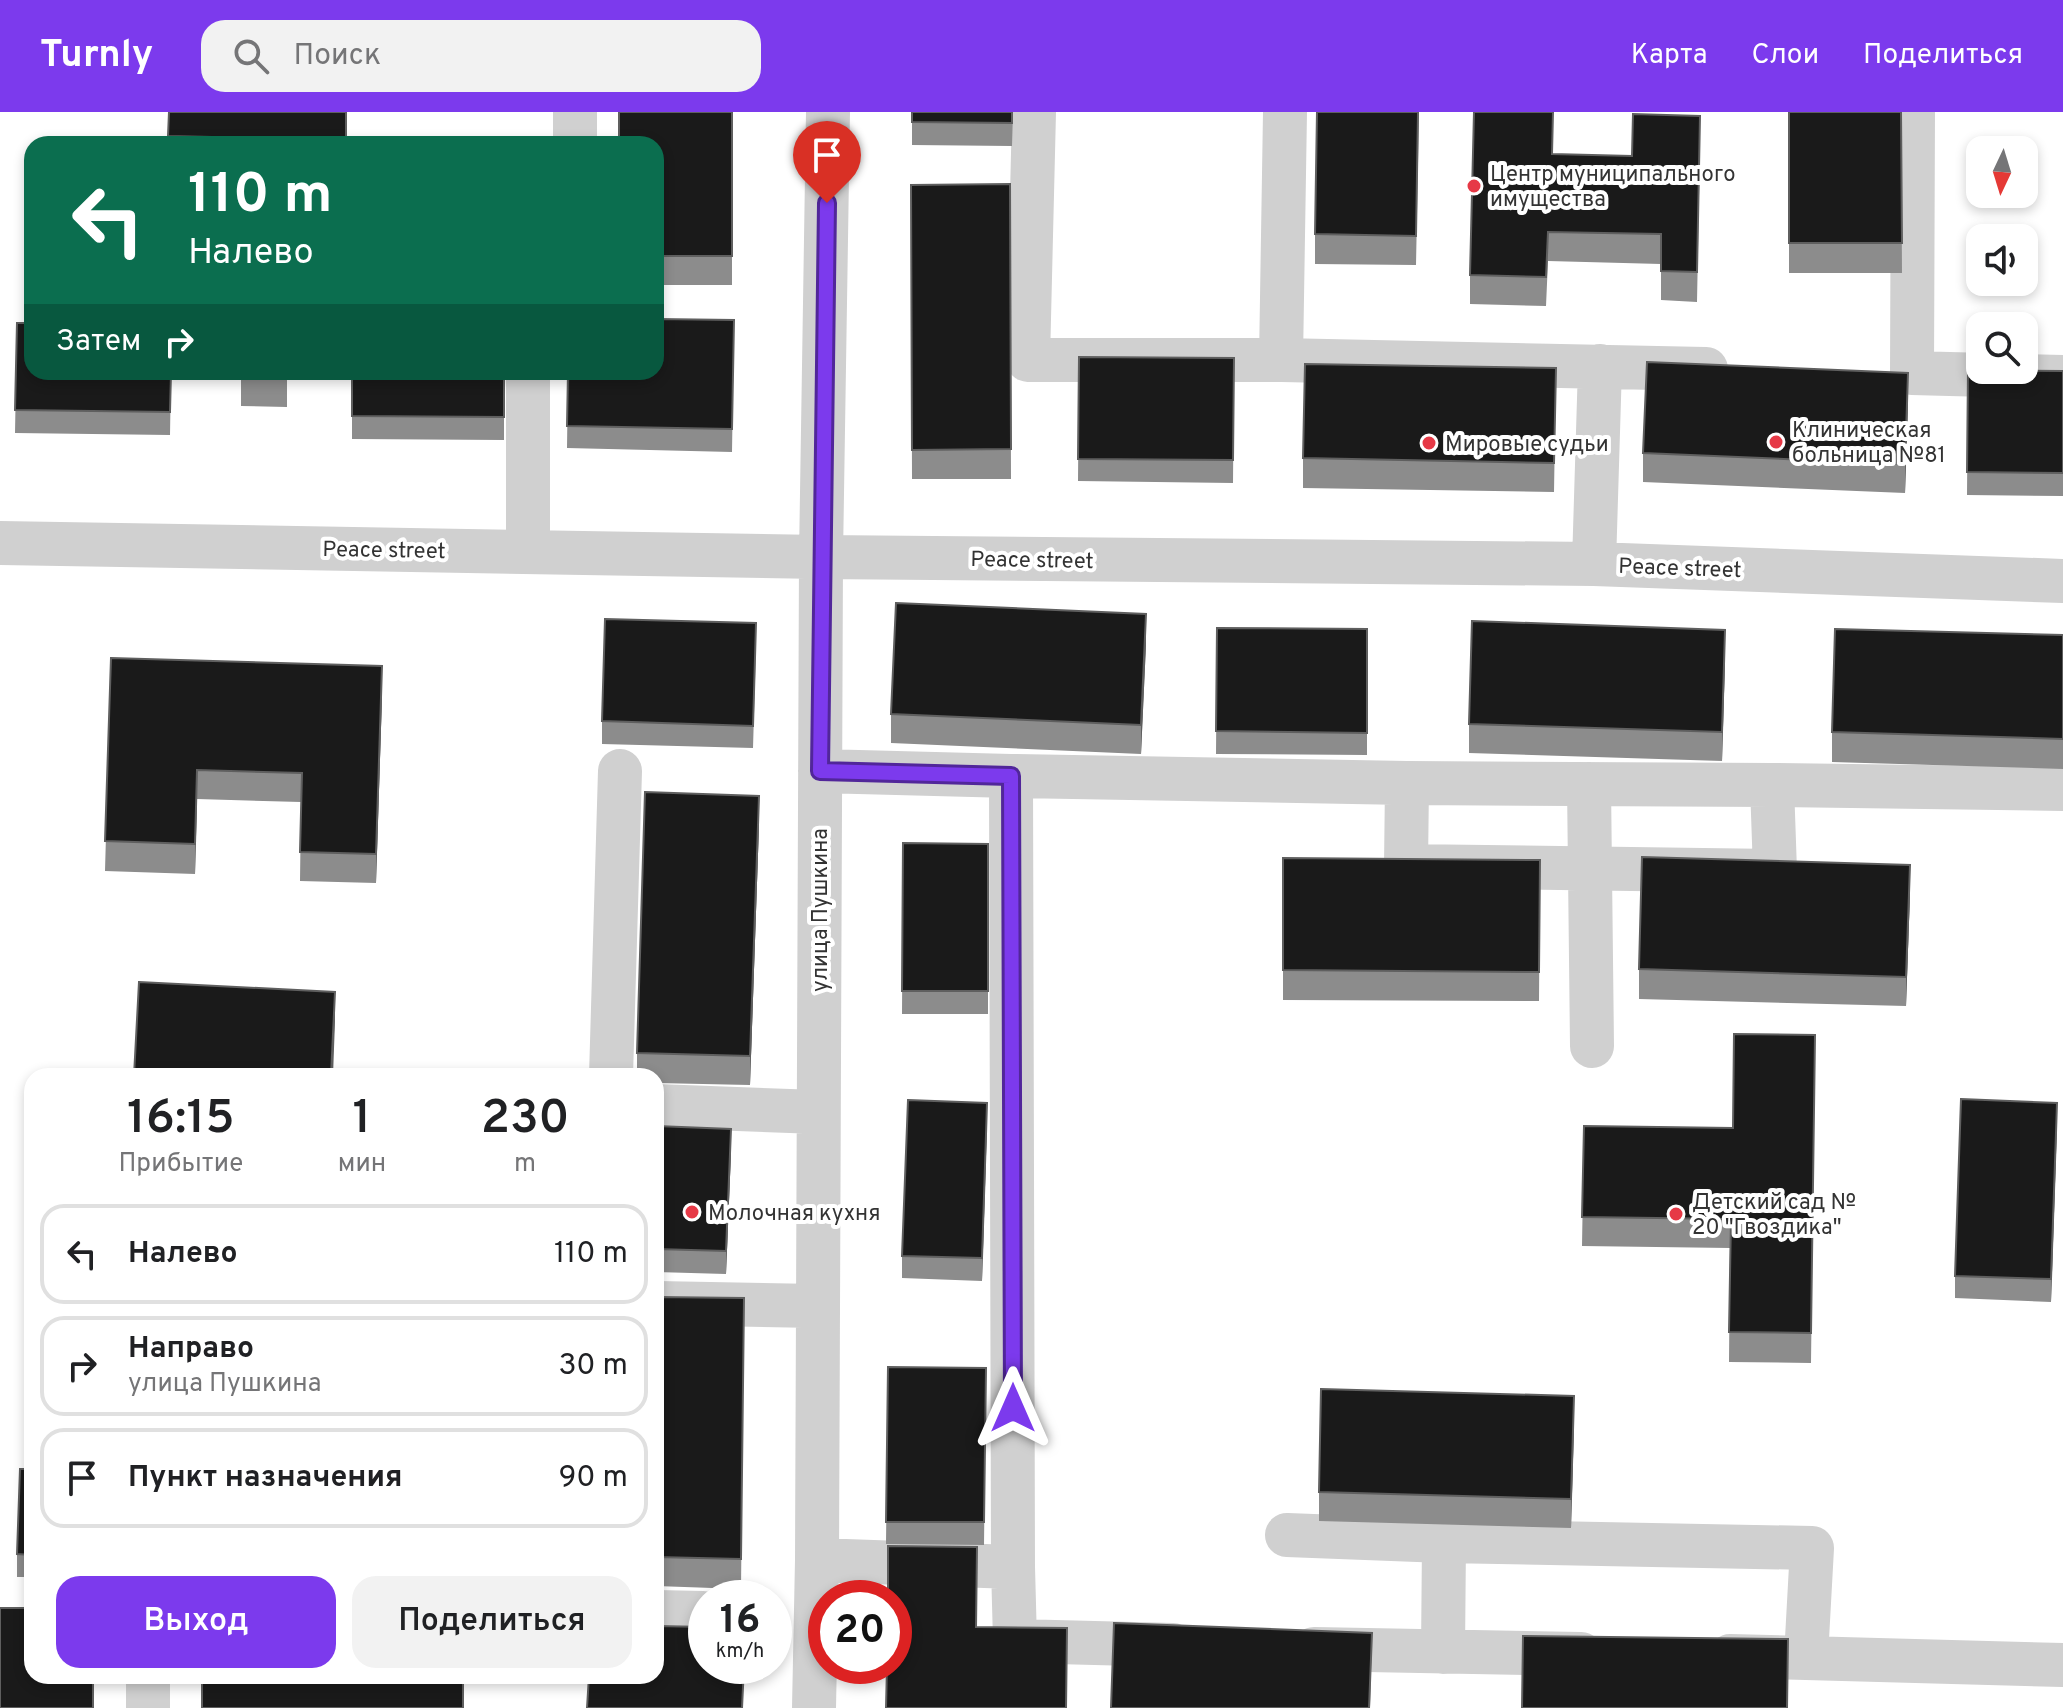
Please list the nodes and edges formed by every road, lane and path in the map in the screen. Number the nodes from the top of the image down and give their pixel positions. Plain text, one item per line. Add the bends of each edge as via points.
1 (575, 112) edge
2 (828, 112) edge
3 (1034, 112) edge
4 (1285, 112) edge
5 (1913, 112) edge
6 (575, 136) edge
7 (1281, 360) junction
8 (1600, 366) junction
9 (1741, 370) edge
10 (1865, 372) edge
11 (1912, 373) junction
12 (2063, 377) edge
13 (528, 380) edge
14 (0, 543) edge
15 (528, 551) junction
16 (821, 557) junction
17 (1594, 564) junction
18 (2063, 581) edge
19 (620, 771) dead end
20 (820, 771) junction
21 (1011, 776) junction
22 (1407, 783) junction
23 (1589, 784) junction
24 (1772, 785) junction
25 (2063, 789) edge
26 (1590, 868) junction
27 (1592, 1046) dead end
28 (611, 1068) edge
29 (664, 1106) edge
30 (818, 1112) junction
31 (664, 1303) edge
32 (817, 1306) junction
33 (1287, 1535) dead end
34 (1444, 1541) junction
35 (817, 1560) junction
36 (1013, 1567) junction
37 (664, 1612) edge
38 (688, 1613) edge
39 (1205, 1646) edge
40 (1269, 1647) edge
41 (1443, 1652) junction
42 (1617, 1654) edge
43 (1696, 1655) edge
44 (1806, 1657) junction
45 (2063, 1665) edge
46 (148, 1684) edge
47 (148, 1708) edge
48 (814, 1708) edge

1 - 6 street
2 - 16 street, улица Пушкина
3 - 7 street via 1028,360
4 - 7 street
5 - 11 street
7 - 8 street
8 - 9 street
8 - 17 street
10 - 11 street
11 - 12 street
13 - 15 street
14 - 15 street, Peace street
15 - 16 street, Peace street
16 - 17 street, Peace street
16 - 20 street, улица Пушкина
17 - 18 street, Peace street
19 - 28 street
20 - 21 street
20 - 30 street, улица Пушкина
21 - 22 street
21 - 36 street
22 - 23 street
22 - 26 street via 1406,866
23 - 24 street
23 - 26 street
24 - 25 street
24 - 26 street via 1775,871
26 - 27 street
29 - 30 street
30 - 32 street, улица Пушкина
31 - 32 street
32 - 35 street, улица Пушкина
33 - 34 street
34 - 41 street
34 - 44 street via 1812,1548
35 - 36 street
35 - 48 street, улица Пушкина
36 - 39 street via 1015,1641
37 - 38 street
40 - 41 street
41 - 42 street
43 - 44 street
44 - 45 street
46 - 47 street

